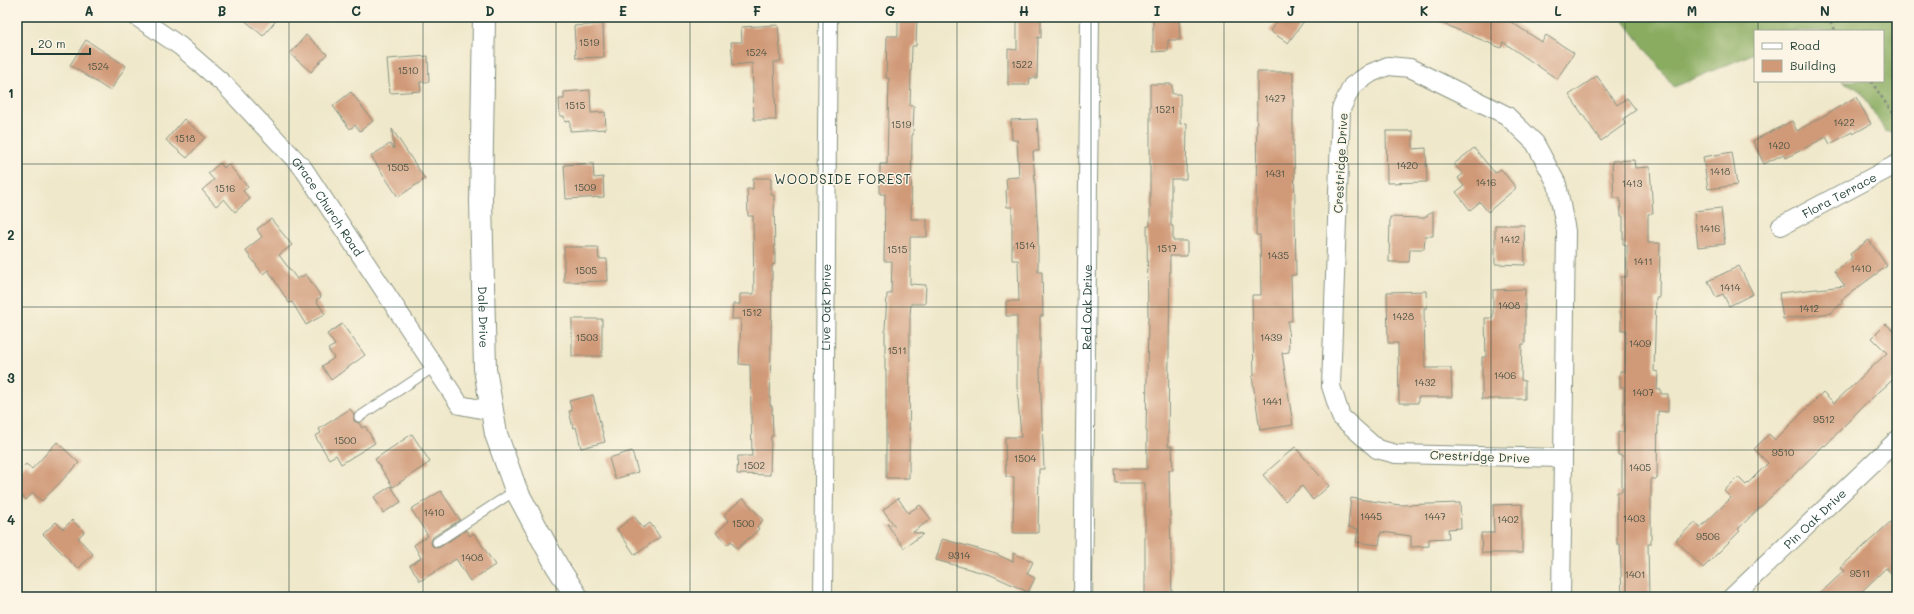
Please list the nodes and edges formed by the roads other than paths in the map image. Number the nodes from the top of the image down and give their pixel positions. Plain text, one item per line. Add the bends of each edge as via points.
1 (137, 17) edge
2 (484, 17) edge
3 (828, 17) edge
4 (1090, 17) edge
5 (1897, 164) edge
6 (1781, 226) dead end
7 (434, 367) junction
8 (492, 410) junction
9 (360, 417) dead end
10 (1897, 440) edge
11 (1563, 458) junction
12 (516, 490) junction
13 (437, 542) dead end
14 (577, 597) edge
15 (823, 597) edge
16 (1083, 597) edge
17 (1561, 597) edge
18 (1732, 597) edge

1 - 7 street, Grace Church Road via 180,46 225,85 303,168
2 - 8 street, Dale Drive via 481,201 484,369
3 - 15 street, Live Oak Drive
4 - 16 street, Red Oak Drive
5 - 6 street, Flora Terrace
7 - 8 street, Grace Church Road via 460,405
7 - 9 lane
8 - 12 street, Dale Drive via 496,434
10 - 18 street, Pin Oak Drive
11 - 11 street, Crestridge Drive via 1566,231 1557,184 1534,143 1506,115 1410,68 1388,66 1371,73 1352,86 1341,109 1331,386 1341,417 1377,449 1396,454
11 - 17 street, Crestridge Drive
12 - 13 lane
12 - 14 street, Dale Drive via 557,566

